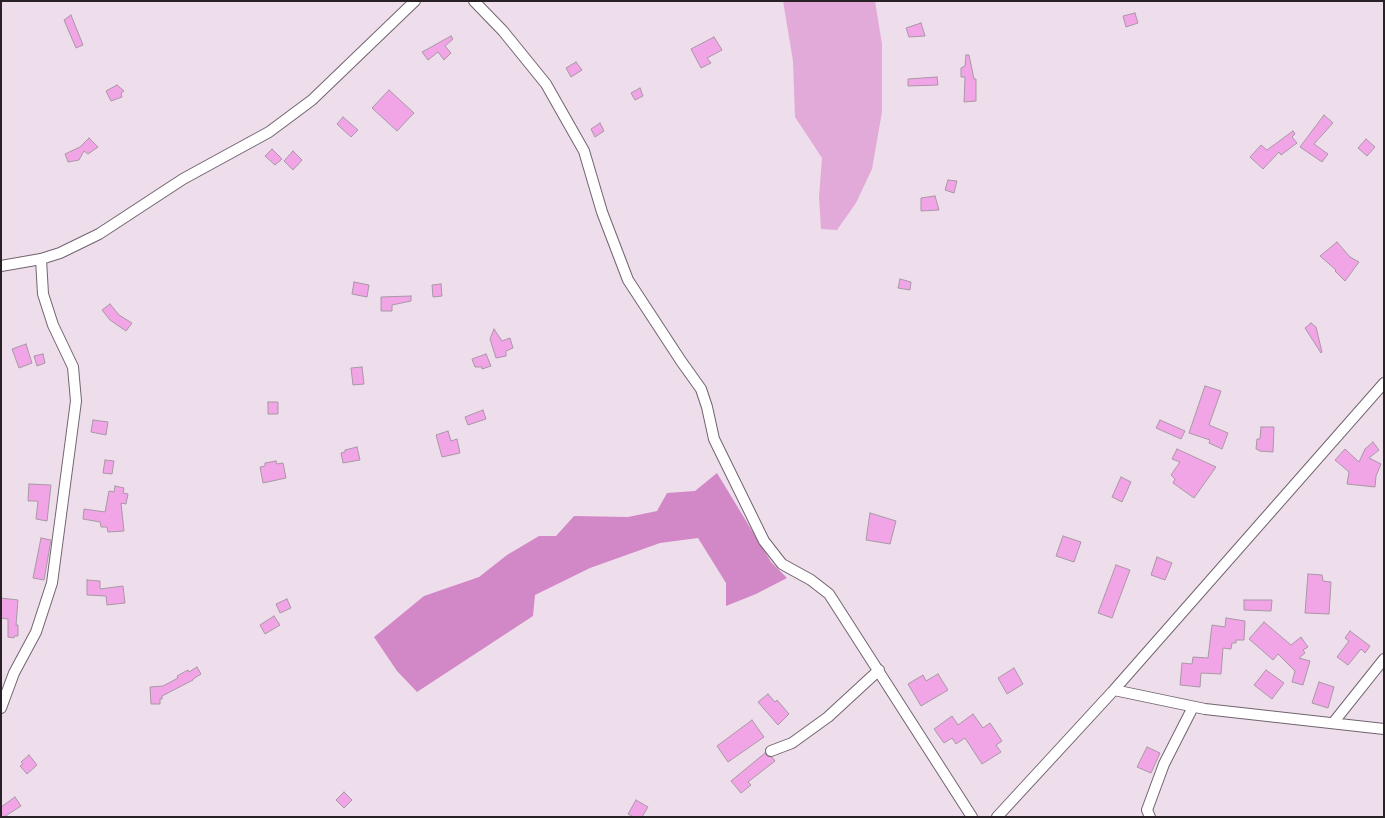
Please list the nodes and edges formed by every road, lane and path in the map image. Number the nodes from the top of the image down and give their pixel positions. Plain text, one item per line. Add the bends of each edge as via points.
1 (415, 1) edge
2 (474, 1) edge
3 (41, 259) junction
4 (1, 266) edge
5 (1383, 387) edge
6 (1384, 659) edge
7 (879, 670) junction
8 (1114, 690) junction
9 (1193, 707) junction
10 (1, 708) edge
11 (1333, 723) junction
12 (1384, 729) edge
13 (771, 751) dead end
14 (972, 817) edge
15 (997, 817) edge
16 (1150, 817) edge

1 - 3 street via 312,100 269,132 183,179 99,234
2 - 7 street via 503,31 546,84 584,151 602,212 628,280 701,389 714,438 764,542 782,564 829,594
3 - 4 street
3 - 10 street via 43,294 53,325 73,367 76,401 52,583 36,632 14,673
5 - 8 street
6 - 11 street
7 - 13 street via 828,717 792,743
7 - 14 street
8 - 9 street
8 - 15 street
9 - 11 street
9 - 16 street via 1164,764 1147,810
11 - 12 street

